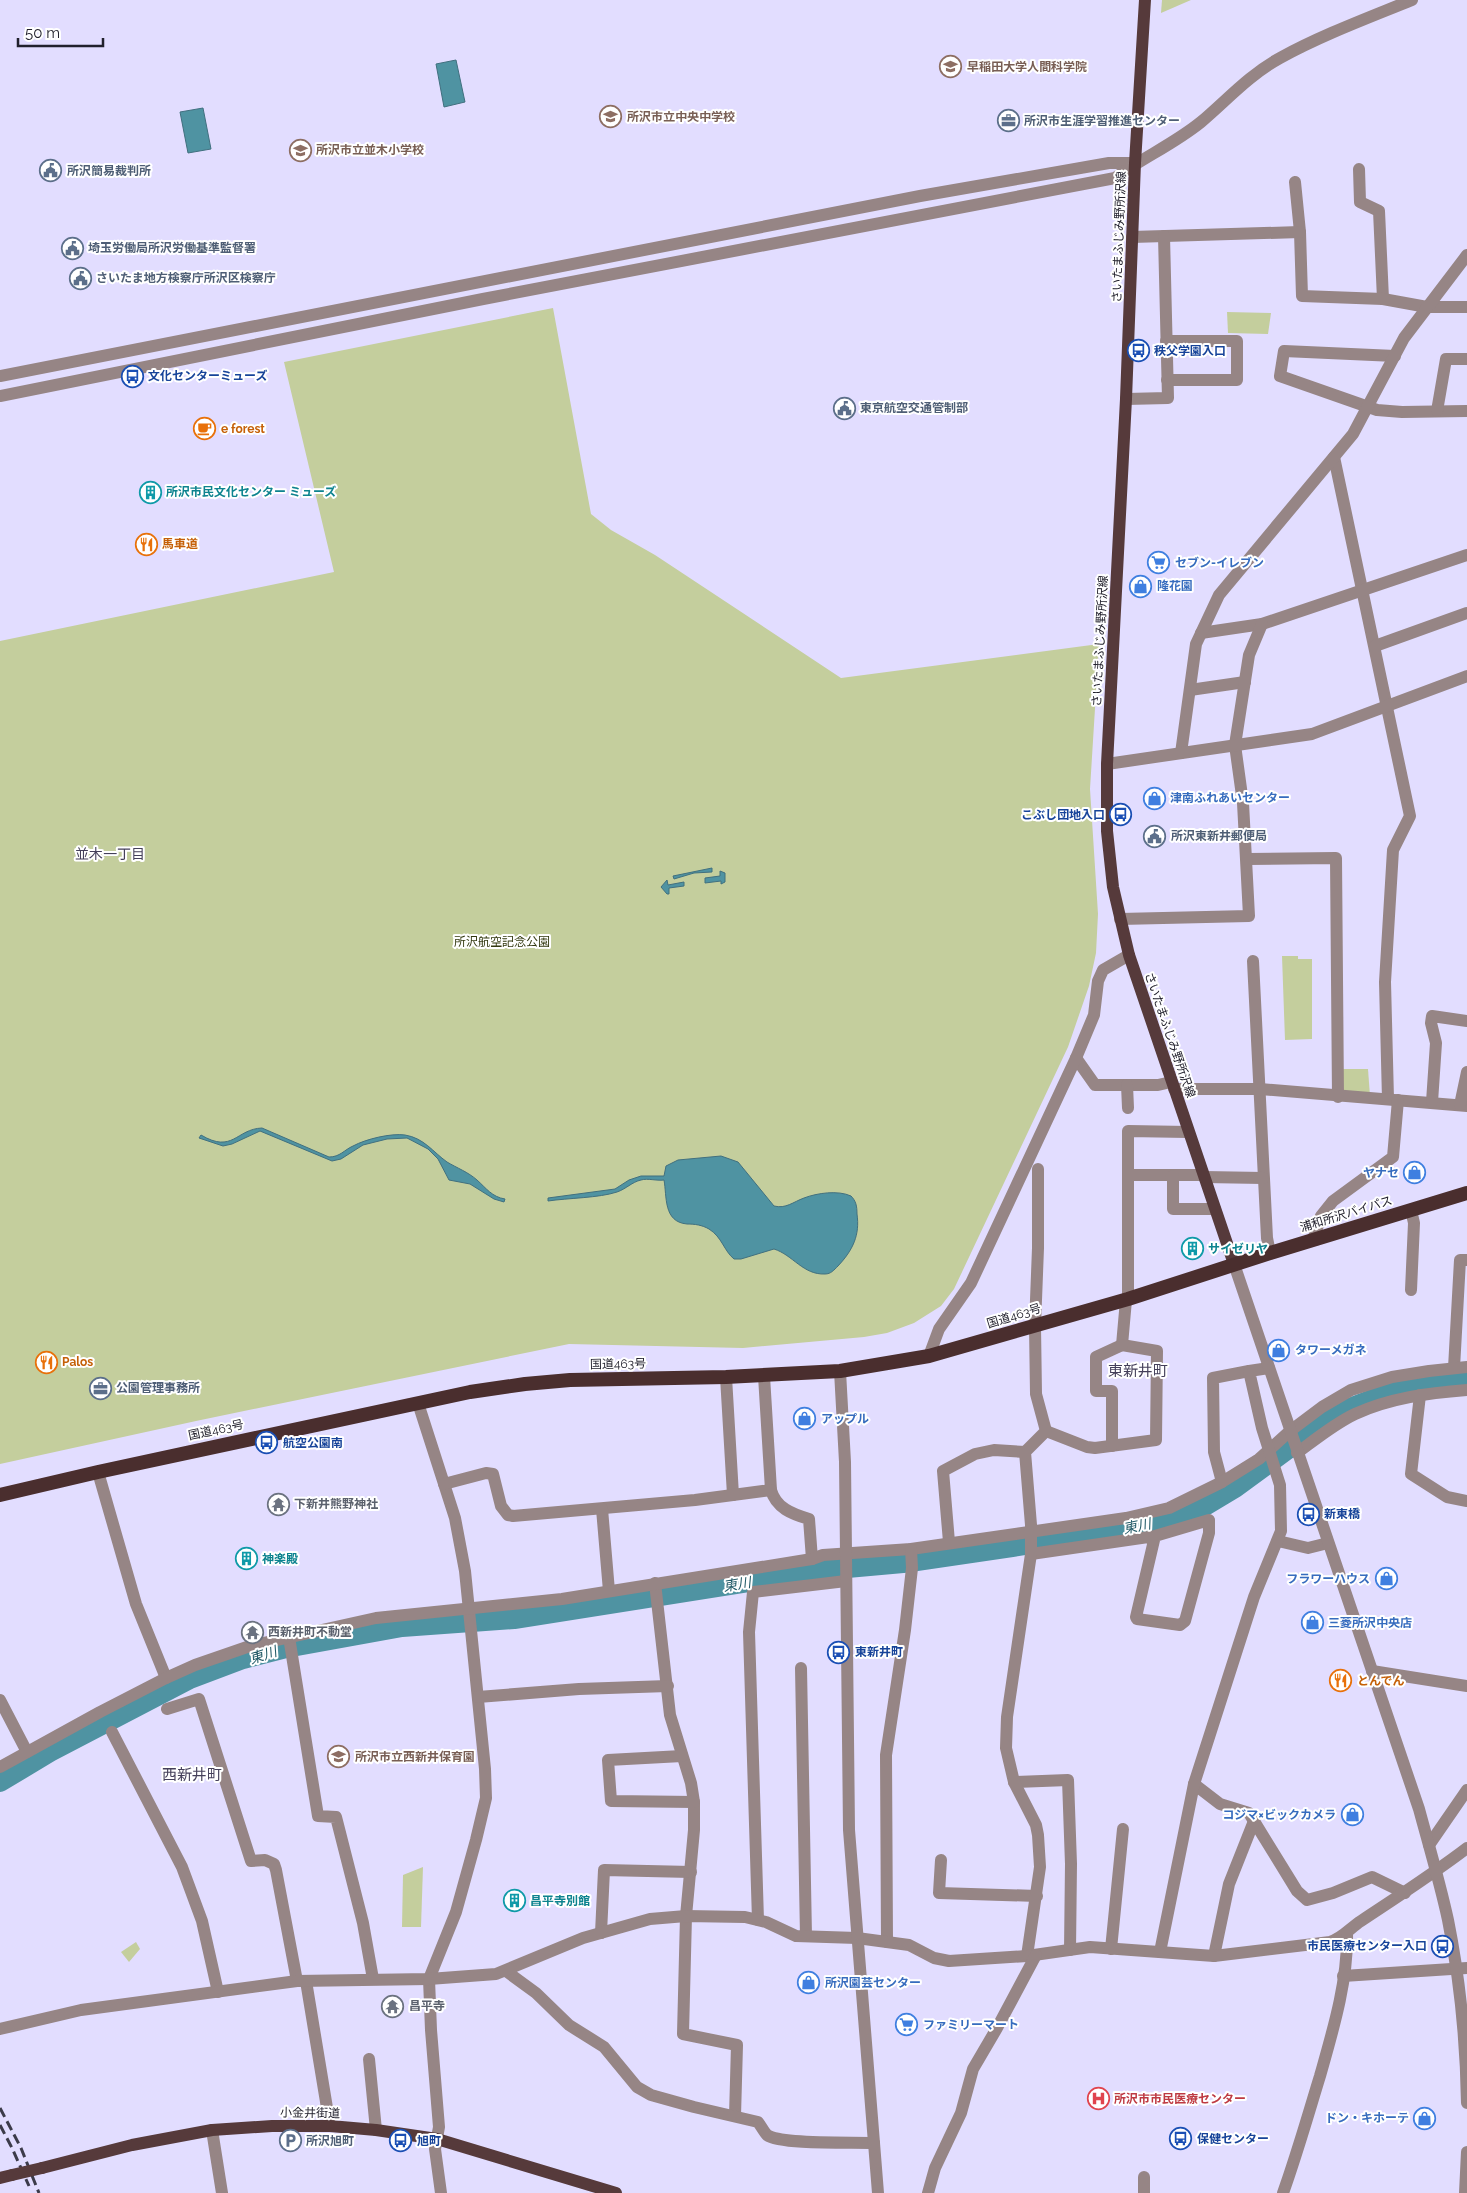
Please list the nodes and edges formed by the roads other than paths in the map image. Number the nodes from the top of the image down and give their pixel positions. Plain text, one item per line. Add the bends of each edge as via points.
1 (1145, 0) edge
2 (1412, 0) edge
3 (1135, 163) junction
4 (1359, 168) dead end
5 (1295, 182) dead end
6 (1300, 232) junction
7 (1164, 236) junction
8 (1132, 237) junction
9 (1467, 255) edge
10 (1383, 299) junction
11 (1427, 307) junction
12 (1467, 308) edge
13 (1166, 341) junction
14 (1395, 356) junction
15 (1467, 359) edge
16 (0, 376) edge
17 (1167, 380) junction
18 (0, 396) edge
19 (1126, 398) junction
20 (1367, 408) junction
21 (1467, 411) edge
22 (1437, 412) junction
23 (1334, 457) junction
24 (1467, 555) edge
25 (1362, 590) junction
26 (1467, 613) edge
27 (1262, 624) junction
28 (1201, 633) junction
29 (1375, 646) junction
30 (1467, 676) edge
31 (1245, 682) junction
32 (1190, 690) junction
33 (1387, 705) junction
34 (1235, 745) junction
35 (1181, 752) junction
36 (1107, 764) junction
37 (1248, 859) junction
38 (1120, 919) junction
39 (1129, 955) junction
40 (1253, 961) dead end
41 (1467, 1021) edge
42 (1076, 1058) junction
43 (1467, 1072) edge
44 (1127, 1084) junction
45 (1173, 1086) junction
46 (1260, 1090) junction
47 (1338, 1097) junction
48 (1393, 1100) junction
49 (1432, 1102) junction
50 (1464, 1106) edge
51 (1128, 1108) dead end
52 (1188, 1132) junction
53 (1038, 1169) dead end
54 (1129, 1175) junction
55 (1173, 1176) junction
56 (1203, 1176) junction
57 (1264, 1178) junction
58 (1467, 1193) edge
59 (1214, 1209) junction
60 (1412, 1210) junction
61 (1313, 1240) junction
62 (1270, 1253) junction
63 (1467, 1260) edge
64 (1234, 1264) junction
65 (1410, 1290) dead end
66 (1127, 1299) junction
67 (1035, 1326) junction
68 (1122, 1345) junction
69 (929, 1356) junction
70 (1460, 1367) edge
71 (1269, 1368) junction
72 (840, 1371) junction
73 (1249, 1371) junction
74 (764, 1376) junction
75 (726, 1377) junction
76 (1467, 1390) edge
77 (1420, 1395) junction
78 (418, 1403) junction
79 (1046, 1431) junction
80 (1291, 1433) junction
81 (1112, 1446) junction
82 (1271, 1451) junction
83 (1026, 1452) junction
84 (1297, 1452) junction
85 (98, 1472) junction
86 (1222, 1482) junction
87 (444, 1484) junction
88 (771, 1490) junction
89 (0, 1495) edge
90 (733, 1495) junction
91 (1467, 1501) edge
92 (602, 1509) junction
93 (1155, 1536) junction
94 (1278, 1541) junction
95 (949, 1542) junction
96 (1031, 1543) junction
97 (1328, 1543) junction
98 (911, 1551) junction
99 (846, 1557) junction
100 (812, 1560) junction
101 (846, 1578) junction
102 (656, 1585) junction
103 (609, 1591) junction
104 (469, 1612) junction
105 (290, 1639) junction
106 (801, 1668) dead end
107 (1372, 1671) junction
108 (166, 1678) junction
109 (668, 1686) junction
110 (1467, 1686) edge
111 (478, 1697) junction
112 (0, 1700) edge
113 (168, 1709) dead end
114 (112, 1732) dead end
115 (26, 1752) junction
116 (682, 1756) junction
117 (0, 1767) edge
118 (1014, 1782) junction
119 (1194, 1784) junction
120 (1467, 1790) edge
121 (694, 1802) junction
122 (1254, 1821) junction
123 (1123, 1829) dead end
124 (1429, 1846) junction
125 (1467, 1848) edge
126 (941, 1860) dead end
127 (690, 1872) junction
128 (1436, 1872) junction
129 (1405, 1893) junction
130 (1037, 1896) junction
131 (686, 1916) junction
132 (758, 1920) junction
133 (601, 1933) junction
134 (1347, 1933) junction
135 (806, 1936) junction
136 (857, 1938) junction
137 (887, 1942) junction
138 (1111, 1949) junction
139 (1070, 1950) junction
140 (1160, 1952) junction
141 (1031, 1956) junction
142 (1214, 1956) junction
143 (1462, 1969) edge
144 (506, 1970) junction
145 (1343, 1976) junction
146 (373, 1979) junction
147 (429, 1979) junction
148 (302, 1981) junction
149 (218, 1992) junction
150 (0, 2028) edge
151 (369, 2059) dead end
152 (1467, 2103) edge
153 (735, 2116) junction
154 (330, 2126) junction
155 (212, 2130) junction
156 (376, 2130) junction
157 (437, 2139) junction
158 (874, 2143) junction
159 (1467, 2152) edge
160 (6, 2177) edge
161 (1144, 2177) dead end
162 (222, 2193) edge
163 (441, 2193) edge
164 (616, 2193) edge
165 (878, 2193) edge
166 (928, 2193) edge
167 (1144, 2193) edge
168 (1283, 2193) edge
169 (1466, 2193) edge

1 - 3 main road, さいたまふじみ野所沢線
2 - 3 street via 1281,57 1251,76 1180,138
3 - 8 main road, さいたまふじみ野所沢線
3 - 16 street via 1109,163 920,196
3 - 18 street via 1115,178 483,299
4 - 10 street via 1360,202 1378,211
5 - 6 street
6 - 7 street
6 - 10 street via 1302,296
7 - 8 street
7 - 13 street
8 - 19 main road, さいたまふじみ野所沢線
9 - 11 street
10 - 11 street
11 - 12 street
11 - 14 street
13 - 17 street
13 - 17 street via 1237,341 1237,380
14 - 20 street
14 - 20 street via 1284,351 1280,376
15 - 22 street via 1446,359
17 - 19 street via 1168,398
19 - 36 main road, さいたまふじみ野所沢線
20 - 22 street
20 - 23 street via 1353,434
21 - 22 street
23 - 25 street
23 - 28 street via 1223,589
24 - 25 street
25 - 27 street
25 - 29 street
26 - 29 street
27 - 28 street
27 - 31 street via 1249,655
28 - 32 street via 1196,644
29 - 33 street
30 - 33 street
31 - 32 street
31 - 34 street
32 - 35 street
33 - 34 street via 1312,734
33 - 48 street via 1410,816 1393,850 1392,860 1385,982
34 - 35 street
34 - 37 street
35 - 36 street
36 - 38 main road, さいたまふじみ野所沢線 via 1107,831
37 - 38 street via 1249,916
37 - 47 street via 1336,858
38 - 39 main road, さいたまふじみ野所沢線
39 - 42 street via 1103,970 1098,981 1094,1015
39 - 45 main road, さいたまふじみ野所沢線
40 - 46 street
41 - 49 street via 1432,1016 1436,1043
42 - 44 street via 1095,1085
42 - 69 street via 971,1283 939,1329
43 - 50 street
44 - 45 street
44 - 51 street
45 - 46 street
45 - 52 main road, さいたまふじみ野所沢線
46 - 47 street
46 - 57 street
47 - 48 street
48 - 49 street
48 - 61 street via 1393,1157 1333,1200 1320,1216
49 - 50 street
52 - 54 street via 1128,1131
52 - 56 main road, さいたまふじみ野所沢線
53 - 67 street
54 - 55 street
54 - 66 street
55 - 56 street
55 - 59 street via 1173,1209
56 - 57 street
56 - 59 main road, さいたまふじみ野所沢線
57 - 62 street
58 - 60 highway, 浦和所沢バイパス
59 - 64 main road, さいたまふじみ野所沢線
60 - 61 highway, 浦和所沢バイパス
60 - 65 street
61 - 62 highway, 浦和所沢バイパス
62 - 64 highway, 浦和所沢バイパス
63 - 70 street via 1460,1260
64 - 66 highway, 国道463号
64 - 71 street
66 - 67 highway, 国道463号
66 - 68 street
67 - 69 highway, 国道463号
67 - 79 street via 1036,1394
68 - 81 street via 1096,1357 1096,1391 1112,1391
68 - 81 street via 1157,1351 1156,1440
69 - 72 highway, 国道463号
70 - 80 street via 1392,1378 1351,1390 1322,1406
71 - 73 street
71 - 80 street
72 - 74 highway, 国道463号
72 - 99 street
73 - 82 street via 1262,1428
73 - 86 street via 1213,1378 1214,1452
74 - 75 highway, 国道463号
74 - 88 street
75 - 78 highway, 国道463号 via 618,1378 525,1384
75 - 90 street
76 - 77 street
77 - 84 street via 1397,1399 1354,1414
77 - 91 street via 1410,1474 1447,1496
78 - 85 highway, 国道463号
78 - 87 street
79 - 81 street via 1087,1447
79 - 83 street
80 - 82 street
80 - 84 street
82 - 86 street
82 - 94 street via 1281,1500
83 - 95 street via 994,1450 975,1454 943,1471
83 - 96 street
84 - 97 street
85 - 89 highway, 国道463号
85 - 108 street via 136,1604
86 - 96 street via 1168,1508
87 - 92 street via 493,1474 500,1506 508,1516
87 - 104 street via 460,1538
88 - 90 street
88 - 100 street via 773,1498 786,1510 809,1519
90 - 92 street
92 - 103 street
93 - 93 street via 1209,1520 1185,1620 1180,1625 1136,1617
93 - 96 street
94 - 97 street via 1308,1548
94 - 119 street via 1248,1615
95 - 96 street
95 - 98 street
96 - 118 street via 1008,1717 1006,1748
97 - 107 street
98 - 99 street
98 - 137 street via 905,1630 886,1755
99 - 100 street via 822,1555
99 - 101 street
100 - 102 street
101 - 132 street via 753,1592 749,1640
101 - 136 street via 848,1830
102 - 103 street
102 - 109 street
103 - 104 street
104 - 105 street via 376,1618
104 - 111 street
105 - 108 street via 226,1653
105 - 146 street via 318,1816 336,1817 363,1923
106 - 135 street
107 - 110 street
107 - 124 street
108 - 115 street
109 - 111 street
109 - 116 street via 672,1724
111 - 147 street via 485,1769 484,1805 458,1904
112 - 115 street
113 - 148 street via 199,1699 251,1861 264,1860 274,1864
114 - 149 street via 182,1867 202,1921
115 - 117 street
116 - 121 street
116 - 121 street via 608,1760 612,1801
118 - 130 street via 1038,1835 1040,1866
118 - 139 street via 1068,1780
119 - 122 street via 1220,1804 1249,1813
119 - 140 street
120 - 124 street
121 - 127 street
122 - 129 street via 1297,1892 1307,1900 1372,1877
122 - 142 street via 1229,1884
123 - 138 street
124 - 128 street
125 - 128 street
126 - 130 street via 940,1893
127 - 131 street
127 - 133 street via 604,1870
128 - 129 street
128 - 143 street
129 - 134 street
130 - 141 street
131 - 132 street
131 - 133 street via 650,1919
131 - 153 street via 683,2034 736,2045
132 - 135 street via 791,1934
133 - 144 street
134 - 142 street via 1330,1942
134 - 145 street
135 - 136 street
136 - 137 street
136 - 158 street
137 - 141 street via 908,1945 934,1958 949,1961
138 - 139 street via 1090,1946
138 - 140 street
139 - 141 street
140 - 142 street
141 - 166 street via 998,2028 973,2069 961,2113 935,2168
143 - 145 street
143 - 152 street
144 - 147 street via 496,1974
144 - 153 street via 536,1993 568,2025 604,2047 637,2087 694,2107
145 - 168 street via 1329,2044
146 - 147 street
146 - 148 street
147 - 157 street via 439,2127
148 - 149 street
148 - 154 street
149 - 150 street via 81,2010
151 - 156 street
153 - 158 street via 758,2122 773,2138
154 - 155 main road, 小金井街道
154 - 156 main road, 小金井街道
155 - 160 main road, 小金井街道, bridge via 132,2145
155 - 162 street
156 - 157 main road, 小金井街道
157 - 163 street via 435,2149
157 - 164 main road, 小金井街道
158 - 165 street
159 - 169 street
161 - 167 street

